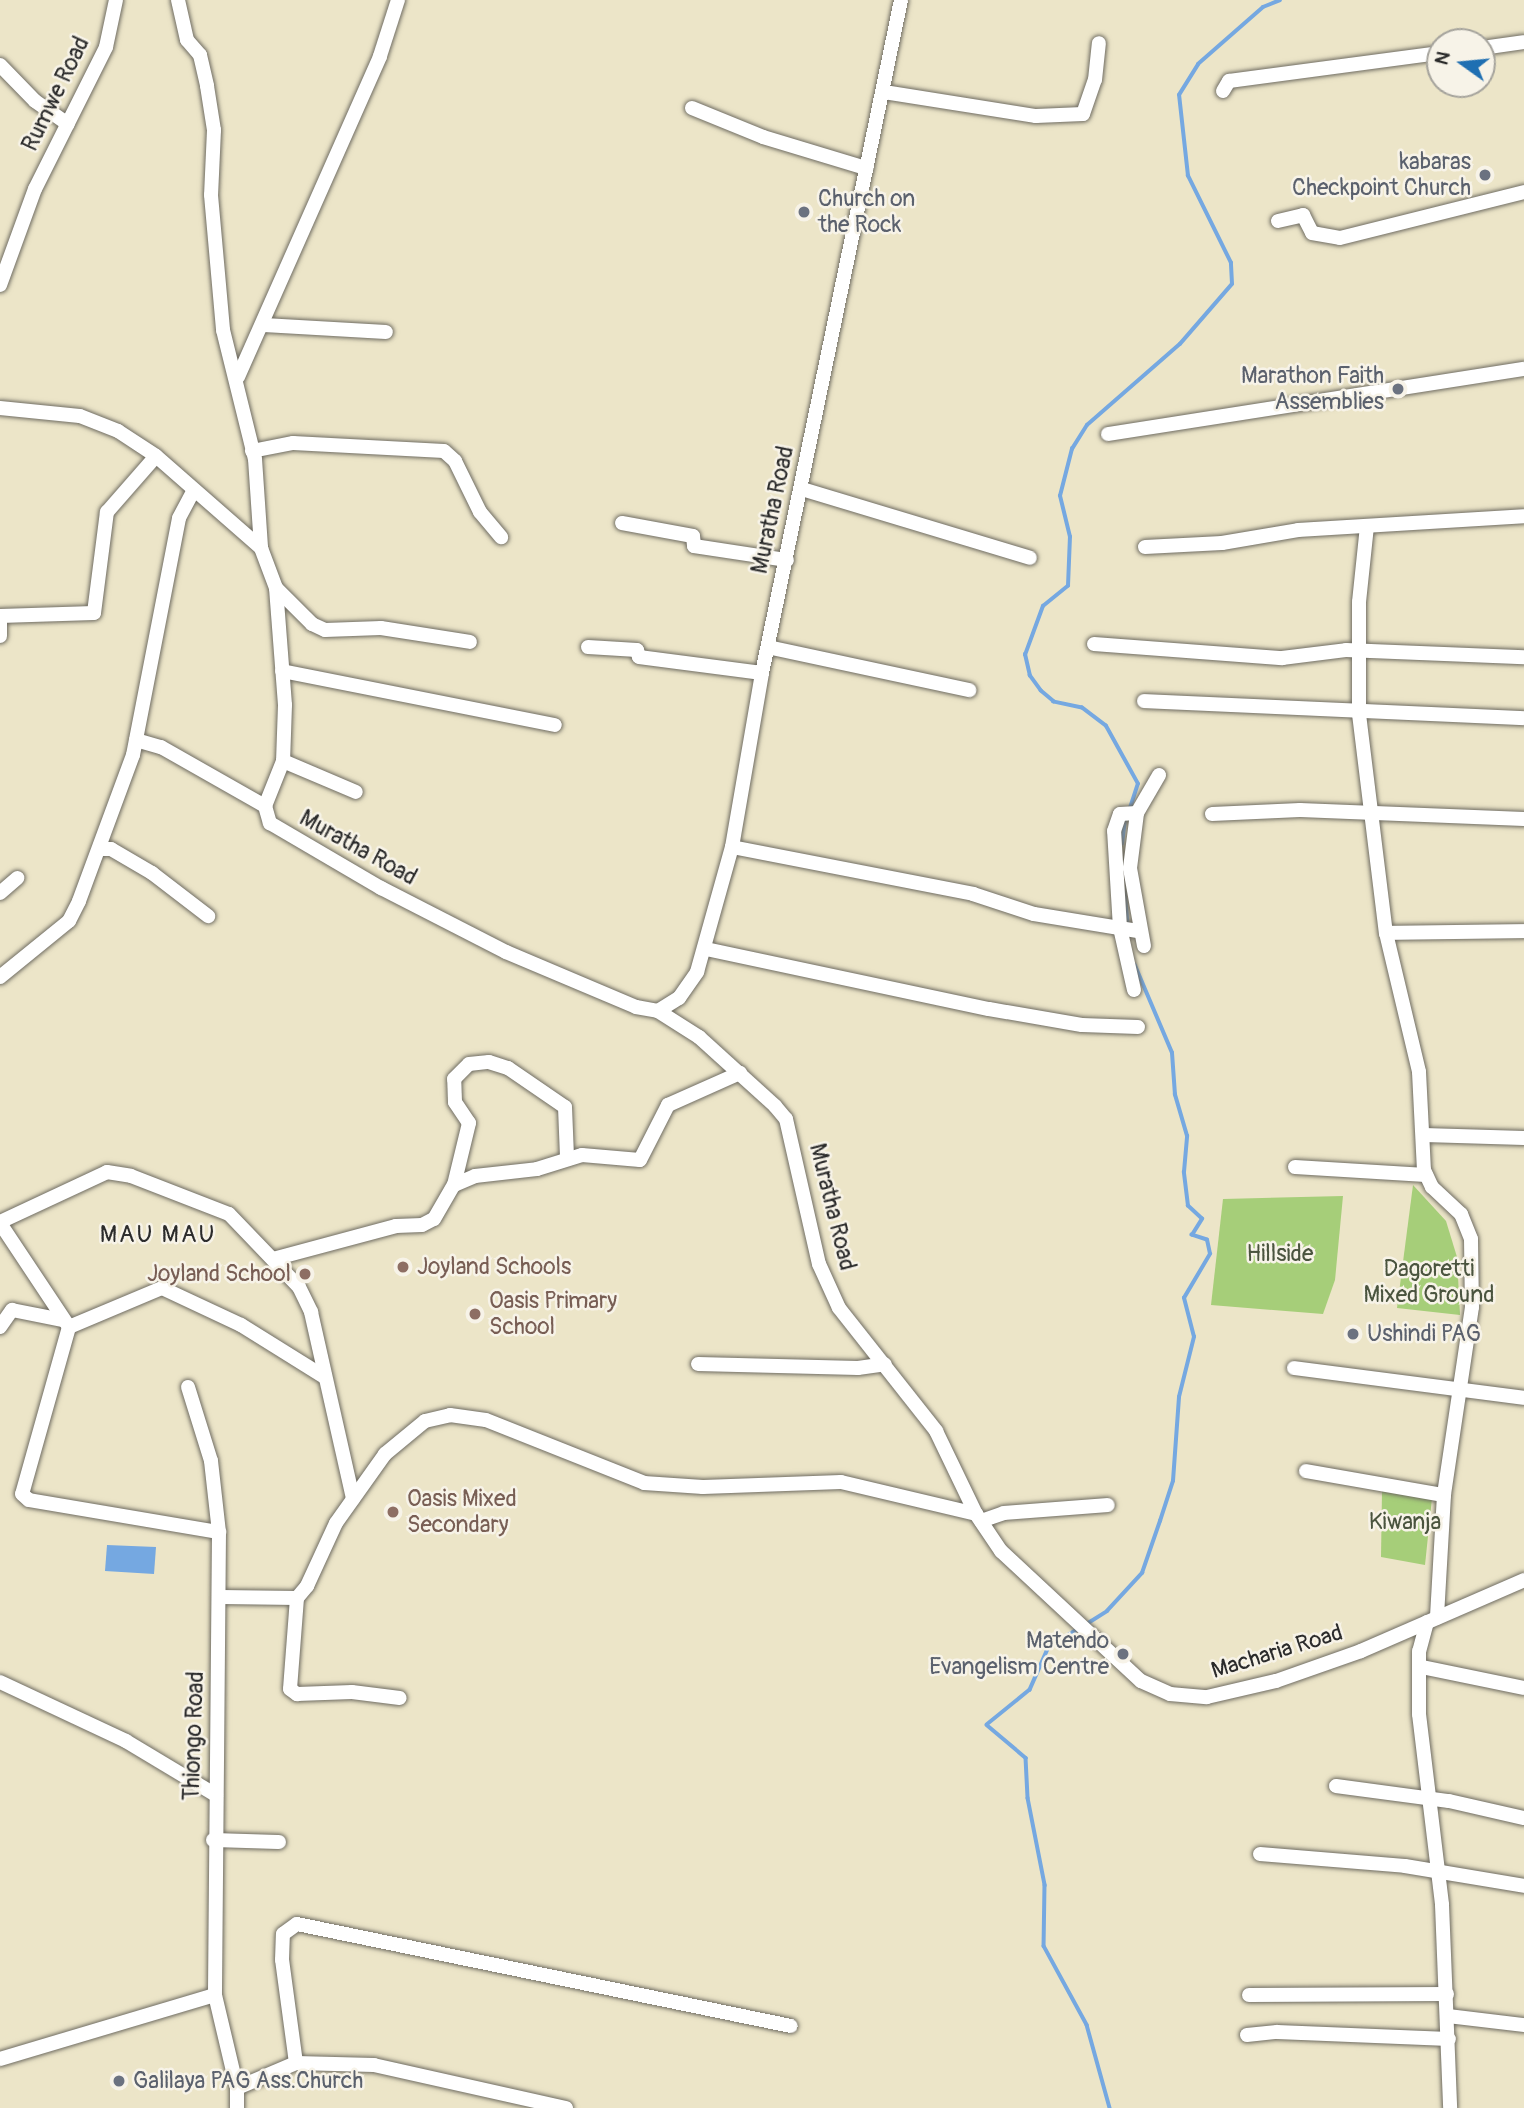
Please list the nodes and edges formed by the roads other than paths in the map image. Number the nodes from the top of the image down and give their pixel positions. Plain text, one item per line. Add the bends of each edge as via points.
1 (116, 0) edge
2 (178, 0) edge
3 (398, 0) edge
4 (901, 0) edge
5 (1099, 43) dead end
6 (1524, 43) edge
7 (1496, 46) edge
8 (1426, 55) edge
9 (0, 65) edge
10 (1223, 91) dead end
11 (884, 92) junction
12 (692, 108) dead end
13 (68, 124) junction
14 (866, 168) junction
15 (1524, 192) edge
16 (1278, 221) dead end
17 (1, 280) edge
18 (264, 326) junction
19 (386, 332) dead end
20 (1524, 369) edge
21 (238, 377) junction
22 (0, 408) edge
23 (1108, 434) dead end
24 (252, 451) junction
25 (156, 456) junction
26 (802, 489) junction
27 (193, 492) junction
28 (1524, 516) edge
29 (622, 523) dead end
30 (1367, 526) junction
31 (501, 537) dead end
32 (1146, 547) dead end
33 (261, 548) junction
34 (1030, 558) dead end
35 (787, 560) junction
36 (276, 589) junction
37 (0, 616) edge
38 (0, 636) edge
39 (470, 642) dead end
40 (1094, 644) dead end
41 (588, 647) dead end
42 (768, 647) junction
43 (1359, 650) junction
44 (1524, 657) edge
45 (282, 671) junction
46 (762, 673) junction
47 (969, 690) dead end
48 (1144, 701) dead end
49 (1359, 714) junction
50 (1524, 718) edge
51 (555, 725) dead end
52 (136, 740) junction
53 (283, 761) junction
54 (1158, 775) dead end
55 (356, 792) dead end
56 (265, 806) junction
57 (1373, 812) junction
58 (1137, 813) junction
59 (1212, 814) dead end
60 (1524, 819) edge
61 (732, 847) junction
62 (100, 849) junction
63 (17, 878) dead end
64 (0, 893) edge
65 (208, 916) dead end
66 (1127, 929) junction
67 (1524, 931) edge
68 (1386, 933) junction
69 (1143, 946) dead end
70 (706, 949) junction
71 (0, 977) edge
72 (1135, 990) dead end
73 (658, 1011) junction
74 (1138, 1027) dead end
75 (740, 1073) junction
76 (1424, 1135) junction
77 (1524, 1138) edge
78 (567, 1157) junction
79 (1296, 1167) dead end
80 (1426, 1175) junction
81 (454, 1185) junction
82 (0, 1223) edge
83 (273, 1259) junction
84 (66, 1323) junction
85 (0, 1326) edge
86 (698, 1364) dead end
87 (885, 1364) junction
88 (1294, 1368) dead end
89 (323, 1376) junction
90 (188, 1387) dead end
91 (1460, 1389) junction
92 (1524, 1398) edge
93 (1306, 1471) dead end
94 (1444, 1494) junction
95 (353, 1498) junction
96 (1108, 1505) dead end
97 (978, 1517) junction
98 (219, 1532) junction
99 (1524, 1580) edge
100 (220, 1597) junction
101 (297, 1598) junction
102 (1432, 1620) junction
103 (1422, 1667) junction
104 (0, 1682) edge
105 (1524, 1688) edge
106 (400, 1698) dead end
107 (1335, 1786) dead end
108 (216, 1795) junction
109 (1432, 1799) junction
110 (1524, 1818) edge
111 (213, 1840) junction
112 (279, 1842) dead end
113 (1261, 1854) dead end
114 (1439, 1871) junction
115 (1524, 1886) edge
116 (1447, 1994) junction
117 (215, 1995) junction
118 (1249, 1995) dead end
119 (1448, 2016) junction
120 (1524, 2025) edge
121 (791, 2026) dead end
122 (1247, 2035) dead end
123 (1449, 2039) junction
124 (0, 2059) edge
125 (296, 2063) junction
126 (237, 2088) junction
127 (237, 2108) edge
128 (566, 2108) edge
129 (1450, 2108) edge

1 - 13 street, Rumwe Road via 106,47
2 - 21 street via 187,40 200,55 207,86 214,130 215,251 223,330
3 - 18 street via 380,56 318,190
4 - 11 street, Muratha Road
5 - 11 street via 1095,80 1083,114 1037,116
6 - 7 street
8 - 10 street via 1229,81
9 - 13 street via 35,101
11 - 14 street, Muratha Road
12 - 14 street via 764,137
13 - 17 street, Rumwe Road via 35,189
14 - 26 street, Muratha Road
15 - 16 street via 1340,238 1312,233 1303,215
18 - 19 street
18 - 21 street
20 - 23 street
21 - 24 street
22 - 25 street via 80,416 118,430
24 - 31 street via 293,443 444,451 455,461 480,512
24 - 33 street
25 - 27 street
25 - 37 street via 107,512 94,612
26 - 34 street
26 - 35 street, Muratha Road
27 - 33 street
27 - 52 street via 184,502 172,550
28 - 30 street
29 - 35 street via 693,536 694,546
30 - 32 street
30 - 43 street
33 - 36 street
35 - 42 street, Muratha Road
36 - 39 street via 312,624 325,630 381,628
36 - 45 street
37 - 38 street
40 - 43 street via 1282,658
41 - 46 street via 637,650 639,657
42 - 46 street, Muratha Road
42 - 47 street
43 - 44 street
43 - 49 street
45 - 51 street
45 - 53 street
46 - 61 street, Muratha Road
48 - 49 street
49 - 50 street
49 - 57 street
52 - 56 street via 162,747
52 - 62 street
53 - 55 street
53 - 56 street
54 - 58 street
56 - 73 street, Muratha Road via 270,823 285,835 381,888 506,952 636,1007
57 - 59 street
57 - 60 street
57 - 68 street
58 - 66 street
58 - 66 street via 1120,814 1114,831 1114,871
61 - 66 street
61 - 70 street, Muratha Road
62 - 65 street via 111,849 152,873
62 - 71 street via 69,921
63 - 64 street
66 - 69 street
66 - 72 street
67 - 68 street
68 - 76 street via 1419,1072
70 - 73 street, Muratha Road via 679,999
70 - 74 street via 989,1009 1082,1025
73 - 75 street, Muratha Road via 699,1037
75 - 78 street via 668,1105 640,1160
75 - 87 street, Muratha Road via 786,1119 819,1264 839,1307
76 - 77 street
76 - 80 street
78 - 81 street via 537,1169 475,1176
78 - 81 street via 565,1107 508,1068 489,1062 469,1064 454,1079 455,1102 469,1123
79 - 80 street
80 - 91 street via 1432,1187 1461,1214 1471,1239 1472,1307
81 - 83 street via 434,1219 422,1225 396,1226
82 - 83 street via 93,1176 115,1173 229,1214
82 - 84 street
83 - 89 street via 299,1287 311,1312
84 - 85 street via 12,1310
84 - 89 street via 162,1289 241,1325
84 - 98 street via 22,1494 29,1500
86 - 87 street via 858,1368
87 - 97 street, Muratha Road via 936,1431
88 - 91 street
89 - 95 street
90 - 98 street, Thiongo Road via 211,1461
91 - 92 street
91 - 94 street
93 - 94 street
94 - 102 street
95 - 97 street via 405,1434 425,1421 450,1415 486,1420 644,1483 703,1487 841,1482
95 - 101 street
96 - 97 street
97 - 102 street, Macharia Road via 1001,1551 1040,1590 1075,1616 1141,1681 1170,1694 1207,1697 1324,1665
98 - 100 street, Thiongo Road
99 - 102 street, Macharia Road
100 - 101 street
100 - 108 street, Thiongo Road
101 - 106 street via 290,1689 297,1694 352,1692
102 - 103 street via 1419,1651
103 - 105 street
103 - 109 street via 1419,1714
104 - 108 street via 126,1741
107 - 109 street
108 - 111 street, Thiongo Road
109 - 110 street
109 - 114 street
111 - 112 street
111 - 117 street, Thiongo Road
113 - 114 street
114 - 115 street
114 - 116 street
116 - 118 street
116 - 119 street
117 - 124 street
117 - 126 street, Thiongo Road
119 - 120 street
119 - 123 street
121 - 125 street via 297,1924 281,1942
122 - 123 street via 1277,2032
123 - 129 street
125 - 126 street
125 - 128 street via 374,2065
126 - 127 street, Thiongo Road

